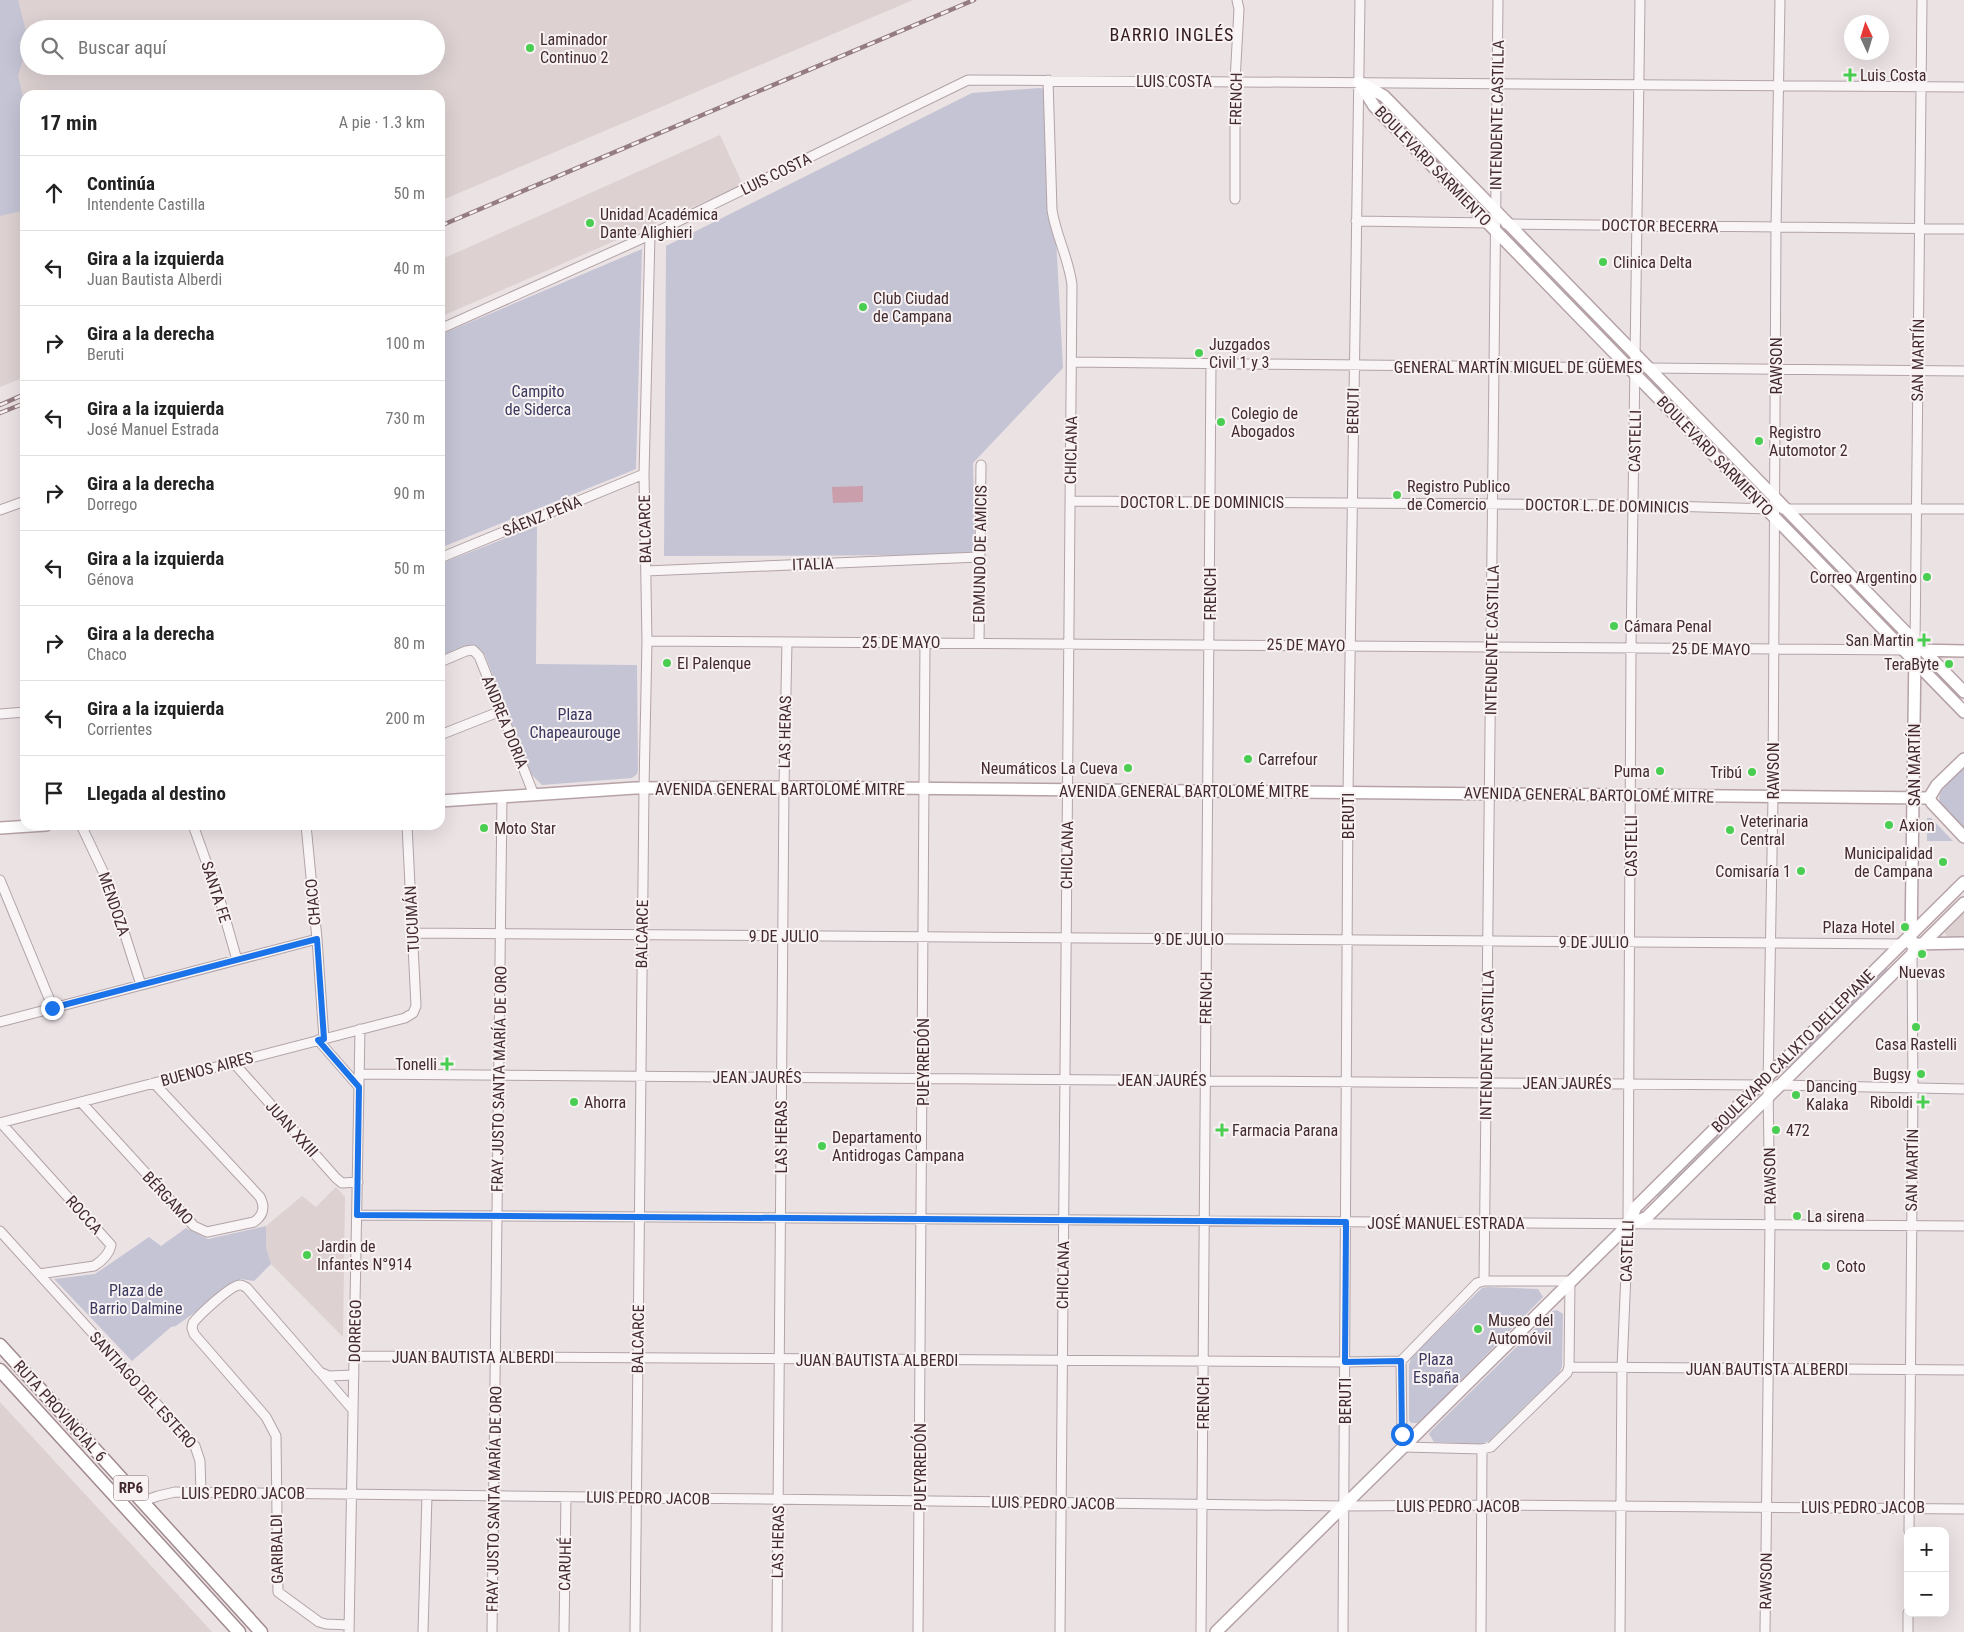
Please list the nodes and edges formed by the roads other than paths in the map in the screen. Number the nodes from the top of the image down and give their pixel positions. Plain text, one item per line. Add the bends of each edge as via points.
1 (1237, 0) edge
2 (1360, 0) edge
3 (1498, 0) edge
4 (1640, 0) edge
5 (1780, 0) edge
6 (1922, 0) edge
7 (1048, 80) junction
8 (1236, 81) junction
9 (1359, 82) junction
10 (1497, 84) junction
11 (1639, 85) junction
12 (1779, 86) junction
13 (1922, 87) junction
14 (1964, 87) edge
15 (1235, 199) dead end
16 (1496, 210) junction
17 (1356, 221) junction
18 (1508, 224) junction
19 (1493, 226) junction
20 (1638, 226) junction
21 (1776, 228) junction
22 (1920, 229) junction
23 (1964, 229) edge
24 (650, 235) junction
25 (445, 327) edge
26 (1636, 355) junction
27 (1072, 362) junction
28 (1211, 365) junction
29 (1354, 366) junction
30 (1495, 367) junction
31 (1649, 368) junction
32 (1776, 369) junction
33 (1633, 370) junction
34 (1918, 370) junction
35 (1964, 370) edge
36 (981, 465) dead end
37 (644, 474) junction
38 (1070, 501) junction
39 (1210, 502) junction
40 (20, 503) edge
41 (1352, 503) junction
42 (1494, 504) junction
43 (1634, 506) junction
44 (1776, 508) junction
45 (1916, 509) junction
46 (1964, 509) edge
47 (0, 510) edge
48 (445, 556) edge
49 (979, 556) junction
50 (646, 571) junction
51 (647, 641) junction
52 (787, 642) junction
53 (925, 642) junction
54 (979, 643) junction
55 (1069, 644) junction
56 (1210, 644) junction
57 (1351, 646) junction
58 (1492, 647) junction
59 (1631, 648) junction
60 (1774, 650) junction
61 (1915, 651) junction
62 (1964, 651) edge
63 (445, 660) edge
64 (1964, 692) edge
65 (502, 711) junction
66 (20, 712) edge
67 (1964, 712) edge
68 (0, 714) edge
69 (445, 733) edge
70 (1964, 759) edge
71 (784, 787) junction
72 (644, 788) junction
73 (924, 790) junction
74 (1067, 791) junction
75 (1208, 792) junction
76 (1348, 793) junction
77 (1490, 794) junction
78 (534, 795) junction
79 (1632, 796) junction
80 (502, 797) junction
81 (1773, 797) junction
82 (1914, 798) junction
83 (1929, 798) junction
84 (445, 801) edge
85 (20, 827) edge
86 (0, 828) edge
87 (83, 830) edge
88 (195, 830) edge
89 (306, 830) edge
90 (407, 830) edge
91 (1964, 837) edge
92 (0, 880) edge
93 (1964, 882) edge
94 (1964, 903) edge
95 (413, 933) junction
96 (500, 934) junction
97 (642, 934) junction
98 (783, 936) junction
99 (923, 937) junction
100 (1066, 938) junction
101 (317, 939) junction
102 (1206, 939) junction
103 (1347, 940) junction
104 (1488, 941) junction
105 (1630, 942) junction
106 (1964, 943) edge
107 (1771, 944) junction
108 (1911, 944) junction
109 (237, 960) junction
110 (141, 985) junction
111 (52, 1008) junction
112 (413, 1013) joint
113 (0, 1022) edge
114 (360, 1029) junction
115 (321, 1040) junction
116 (233, 1062) junction
117 (360, 1074) junction
118 (499, 1076) junction
119 (641, 1076) junction
120 (782, 1078) junction
121 (922, 1079) junction
122 (1065, 1080) junction
123 (1205, 1081) junction
124 (1347, 1082) junction
125 (154, 1083) junction
126 (1486, 1083) junction
127 (1629, 1084) junction
128 (1769, 1085) junction
129 (359, 1087) junction
130 (1913, 1088) junction
131 (1964, 1089) edge
132 (81, 1102) junction
133 (1, 1123) edge
134 (358, 1182) junction
135 (357, 1215) junction
136 (497, 1216) junction
137 (639, 1217) junction
138 (780, 1218) junction
139 (922, 1219) junction
140 (1064, 1220) junction
141 (1204, 1221) junction
142 (1346, 1222) junction
143 (1485, 1224) junction
144 (1770, 1224) junction
145 (1628, 1225) junction
146 (1912, 1225) junction
147 (1964, 1226) edge
148 (0, 1231) edge
149 (39, 1274) junction
150 (1484, 1280) junction
151 (1570, 1281) junction
152 (0, 1344) edge
153 (354, 1356) junction
154 (496, 1357) junction
155 (638, 1358) junction
156 (779, 1359) junction
157 (920, 1360) junction
158 (1062, 1361) junction
159 (1401, 1361) junction
160 (1203, 1362) junction
161 (1345, 1362) junction
162 (1569, 1367) junction
163 (1622, 1368) junction
164 (1768, 1369) junction
165 (0, 1370) edge
166 (1910, 1370) junction
167 (1964, 1370) edge
168 (320, 1372) junction
169 (354, 1375) junction
170 (353, 1410) junction
171 (1404, 1447) junction
172 (1482, 1450) junction
173 (200, 1493) junction
174 (276, 1494) junction
175 (352, 1494) junction
176 (427, 1495) junction
177 (494, 1496) junction
178 (566, 1497) junction
179 (636, 1498) junction
180 (778, 1499) junction
181 (920, 1501) junction
182 (143, 1502) junction
183 (1061, 1503) junction
184 (1202, 1504) junction
185 (1482, 1505) junction
186 (1345, 1506) junction
187 (1621, 1506) junction
188 (1767, 1507) junction
189 (1909, 1508) junction
190 (1964, 1508) edge
191 (1909, 1527) edge
192 (1908, 1617) edge
193 (349, 1629) edge
194 (239, 1632) edge
195 (261, 1632) edge
196 (423, 1632) edge
197 (492, 1632) edge
198 (564, 1632) edge
199 (635, 1632) edge
200 (777, 1632) edge
201 (918, 1632) edge
202 (1060, 1632) edge
203 (1201, 1632) edge
204 (1216, 1632) edge
205 (1343, 1632) edge
206 (1481, 1632) edge
207 (1620, 1632) edge
208 (1765, 1632) edge
209 (1908, 1632) edge

1 - 8 street, FRENCH
2 - 9 street, BERUTI
3 - 10 street, INTENDENTE CASTILLA
4 - 11 street, CASTELLI
5 - 12 street, RAWSON
6 - 13 street, SAN MARTÍN
7 - 8 street, LUIS COSTA
7 - 24 street, LUIS COSTA via 968,80 956,84
7 - 27 street, CHICLANA via 1052,210 1072,285
8 - 9 street, LUIS COSTA
8 - 15 street, FRENCH
9 - 10 street, LUIS COSTA
9 - 16 main road, BOULEVARD SARMIENTO via 1384,96
9 - 17 street, BERUTI
9 - 19 main road, BOULEVARD SARMIENTO via 1374,106
10 - 11 street, LUIS COSTA
10 - 16 street, INTENDENTE CASTILLA
11 - 12 street, LUIS COSTA
11 - 20 street, CASTELLI
12 - 13 street, LUIS COSTA
12 - 21 street, RAWSON
13 - 14 street, LUIS COSTA
13 - 22 street, SAN MARTÍN
16 - 18 main road, BOULEVARD SARMIENTO
16 - 19 street, INTENDENTE CASTILLA
17 - 19 street, DOCTOR BECERRA
17 - 29 street, BERUTI
18 - 19 street, DOCTOR BECERRA
18 - 20 street, DOCTOR BECERRA
18 - 26 main road, BOULEVARD SARMIENTO
19 - 30 street, INTENDENTE CASTILLA
19 - 33 main road, BOULEVARD SARMIENTO
20 - 21 street, DOCTOR BECERRA
20 - 26 street, CASTELLI
21 - 22 street, DOCTOR BECERRA
21 - 32 street, RAWSON
22 - 23 street, DOCTOR BECERRA
22 - 34 street, SAN MARTÍN
24 - 25 street, LUIS COSTA
24 - 37 street, BALCARCE
26 - 31 main road, BOULEVARD SARMIENTO
26 - 33 street, CASTELLI
27 - 28 street, GENERAL MARTÍN MIGUEL DE GÜEMES
27 - 38 street, CHICLANA
28 - 29 street, GENERAL MARTÍN MIGUEL DE GÜEMES
28 - 39 street, FRENCH
29 - 30 street, GENERAL MARTÍN MIGUEL DE GÜEMES
29 - 41 street, BERUTI
30 - 33 street, GENERAL MARTÍN MIGUEL DE GÜEMES
30 - 42 street, INTENDENTE CASTILLA
31 - 32 street, GENERAL MARTÍN MIGUEL DE GÜEMES
31 - 33 street, GENERAL MARTÍN MIGUEL DE GÜEMES
31 - 44 main road, BOULEVARD SARMIENTO
32 - 34 street, GENERAL MARTÍN MIGUEL DE GÜEMES
32 - 44 street, RAWSON
33 - 43 street, CASTELLI
33 - 44 main road, BOULEVARD SARMIENTO
34 - 35 street, GENERAL MARTÍN MIGUEL DE GÜEMES
34 - 45 street, SAN MARTÍN
36 - 49 street, EDMUNDO DE AMICIS
37 - 48 street, SÁENZ PEÑA
37 - 50 street, BALCARCE
38 - 39 street, DOCTOR L. DE DOMINICIS
38 - 55 street, CHICLANA
39 - 41 street, DOCTOR L. DE DOMINICIS
39 - 56 street, FRENCH
40 - 47 street
41 - 42 street, DOCTOR L. DE DOMINICIS
41 - 57 street, BERUTI
42 - 43 street, DOCTOR L. DE DOMINICIS
42 - 58 street, INTENDENTE CASTILLA
43 - 44 street, DOCTOR L. DE DOMINICIS
43 - 59 street, CASTELLI
44 - 45 street, DOCTOR L. DE DOMINICIS
44 - 60 street, RAWSON
44 - 61 main road, BOULEVARD SARMIENTO
45 - 46 street, DOCTOR L. DE DOMINICIS
45 - 61 street, SAN MARTÍN
49 - 50 street, ITALIA
49 - 54 street, EDMUNDO DE AMICIS
50 - 51 street, BALCARCE
51 - 52 street, 25 DE MAYO
51 - 72 street, BALCARCE
52 - 53 street, 25 DE MAYO
52 - 71 street, LAS HERAS
53 - 54 street, 25 DE MAYO
53 - 73 street, PUEYRREDÓN
54 - 55 street, 25 DE MAYO
55 - 56 street, 25 DE MAYO
55 - 74 street, CHICLANA
56 - 57 street, 25 DE MAYO
56 - 75 street, FRENCH
57 - 58 street, 25 DE MAYO
57 - 76 street, BERUTI
58 - 59 street, 25 DE MAYO
58 - 77 street, INTENDENTE CASTILLA
59 - 60 street, 25 DE MAYO
59 - 79 street, CASTELLI
60 - 61 street, 25 DE MAYO
60 - 81 street, RAWSON
61 - 62 main road, 25 DE MAYO
61 - 64 main road, BOULEVARD SARMIENTO
61 - 67 main road, BOULEVARD SARMIENTO
61 - 82 main road, SAN MARTÍN
63 - 65 street, ANDREA DORIA via 473,650 479,656
65 - 69 street
65 - 78 street, ANDREA DORIA
66 - 68 street
70 - 83 main road via 1937,785
71 - 72 main road, AVENIDA GENERAL BARTOLOMÉ MITRE
71 - 73 main road, AVENIDA GENERAL BARTOLOMÉ MITRE
71 - 98 street, LAS HERAS
72 - 78 main road, AVENIDA GENERAL BARTOLOMÉ MITRE
72 - 97 street, BALCARCE
73 - 74 main road, AVENIDA GENERAL BARTOLOMÉ MITRE
73 - 99 street, PUEYRREDÓN
74 - 75 main road, AVENIDA GENERAL BARTOLOMÉ MITRE
74 - 100 street, CHICLANA
75 - 76 main road, AVENIDA GENERAL BARTOLOMÉ MITRE
75 - 102 street, FRENCH
76 - 77 main road, AVENIDA GENERAL BARTOLOMÉ MITRE
76 - 103 street, BERUTI
77 - 79 main road, AVENIDA GENERAL BARTOLOMÉ MITRE
77 - 104 street, INTENDENTE CASTILLA
78 - 80 main road, AVENIDA GENERAL BARTOLOMÉ MITRE
79 - 81 main road, AVENIDA GENERAL BARTOLOMÉ MITRE
79 - 105 street, CASTELLI
80 - 84 main road, AVENIDA GENERAL BARTOLOMÉ MITRE
80 - 96 street, FRAY JUSTO SANTA MARÍA DE ORO
81 - 82 main road, AVENIDA GENERAL BARTOLOMÉ MITRE
81 - 107 street, RAWSON
82 - 83 main road, AVENIDA GENERAL BARTOLOMÉ MITRE
82 - 108 main road, SAN MARTÍN
83 - 91 main road
85 - 86 main road
87 - 110 street, MENDOZA via 108,882
88 - 109 street, SANTA FE
89 - 101 street, CHACO
90 - 95 street, TUCUMÁN
92 - 111 street
93 - 108 main road, BOULEVARD CALIXTO DELLEPIANE
94 - 108 main road, BOULEVARD CALIXTO DELLEPIANE
95 - 96 street, 9 DE JULIO
95 - 112 street, TUCUMÁN via 416,1006
96 - 97 street, 9 DE JULIO
96 - 118 street, FRAY JUSTO SANTA MARÍA DE ORO
97 - 98 street, 9 DE JULIO
97 - 119 street, BALCARCE
98 - 99 street, 9 DE JULIO
98 - 120 street, LAS HERAS
99 - 100 street, 9 DE JULIO
99 - 121 street, PUEYRREDÓN
100 - 102 street, 9 DE JULIO
100 - 122 street, CHICLANA
101 - 109 street
101 - 115 street, CHACO
102 - 103 street, 9 DE JULIO
102 - 123 street, FRENCH
103 - 104 street, 9 DE JULIO
103 - 124 street, BERUTI
104 - 105 street, 9 DE JULIO
104 - 126 street, INTENDENTE CASTILLA
105 - 107 street, 9 DE JULIO
105 - 127 street, CASTELLI
106 - 108 main road, 9 DE JULIO
107 - 108 street, 9 DE JULIO
107 - 128 street, RAWSON
108 - 128 main road, BOULEVARD CALIXTO DELLEPIANE
108 - 130 street, SAN MARTÍN
109 - 110 street
110 - 111 street
111 - 113 street
112 - 114 street, BUENOS AIRES
114 - 115 street, BUENOS AIRES
114 - 117 street, DORREGO
115 - 116 street, BUENOS AIRES
115 - 129 street
116 - 125 street, BUENOS AIRES
116 - 134 street, JUAN XXIII via 336,1178 342,1183
117 - 118 street, JEAN JAURÉS
117 - 129 street, DORREGO
118 - 119 street, JEAN JAURÉS
118 - 136 street, FRAY JUSTO SANTA MARÍA DE ORO
119 - 120 street, JEAN JAURÉS
119 - 137 street, BALCARCE
120 - 121 street, JEAN JAURÉS
120 - 138 street, LAS HERAS
121 - 122 street, JEAN JAURÉS
121 - 139 street, PUEYRREDÓN
122 - 123 street, JEAN JAURÉS
122 - 140 street, CHICLANA
123 - 124 street, JEAN JAURÉS
123 - 141 street, FRENCH
124 - 126 street, JEAN JAURÉS
124 - 142 street, BERUTI
125 - 132 street, BUENOS AIRES
125 - 132 street, BÉRGAMO via 260,1197 264,1204 260,1218 207,1232 200,1230 190,1223
126 - 127 street, JEAN JAURÉS
126 - 143 street, INTENDENTE CASTILLA
127 - 128 street, JEAN JAURÉS
127 - 145 street, CASTELLI
128 - 130 street, JEAN JAURÉS
128 - 144 street, RAWSON
128 - 145 main road, BOULEVARD CALIXTO DELLEPIANE via 1647,1217
129 - 134 street, DORREGO
130 - 131 street, JEAN JAURÉS
130 - 146 street, SAN MARTÍN
132 - 133 street, BUENOS AIRES
133 - 149 street, ROCCA via 111,1245 102,1261 94,1266
134 - 135 street, DORREGO
135 - 136 street, JOSÉ MANUEL ESTRADA
135 - 153 street, DORREGO
136 - 137 street, JOSÉ MANUEL ESTRADA
136 - 154 street, FRAY JUSTO SANTA MARÍA DE ORO
137 - 138 street, JOSÉ MANUEL ESTRADA
137 - 155 street, BALCARCE
138 - 139 street, JOSÉ MANUEL ESTRADA
138 - 156 street, LAS HERAS
139 - 140 street, JOSÉ MANUEL ESTRADA
139 - 157 street, PUEYRREDÓN
140 - 141 street, JOSÉ MANUEL ESTRADA
140 - 158 street, CHICLANA
141 - 142 street, JOSÉ MANUEL ESTRADA
141 - 160 street, FRENCH
142 - 143 street, JOSÉ MANUEL ESTRADA
142 - 161 street, BERUTI
143 - 145 street, JOSÉ MANUEL ESTRADA
143 - 150 street, INTENDENTE CASTILLA
144 - 145 street, JOSÉ MANUEL ESTRADA
144 - 146 street, JOSÉ MANUEL ESTRADA
144 - 164 street, RAWSON
145 - 151 main road, BOULEVARD CALIXTO DELLEPIANE
145 - 163 street, CASTELLI
146 - 147 street, JOSÉ MANUEL ESTRADA
146 - 166 street, SAN MARTÍN
148 - 149 street, SANTIAGO DEL ESTERO
149 - 173 street, SANTIAGO DEL ESTERO via 195,1446 200,1461
150 - 151 street
150 - 159 street
151 - 162 street
151 - 171 main road, BOULEVARD CALIXTO DELLEPIANE
152 - 182 highway, RUTA PROVINCIAL 6 / RP6
153 - 154 street, JUAN BAUTISTA ALBERDI
153 - 169 street, DORREGO
154 - 155 street, JUAN BAUTISTA ALBERDI
154 - 177 street, FRAY JUSTO SANTA MARÍA DE ORO
155 - 156 street, JUAN BAUTISTA ALBERDI
155 - 179 street, BALCARCE
156 - 157 street, JUAN BAUTISTA ALBERDI
156 - 180 street, LAS HERAS
157 - 158 street, JUAN BAUTISTA ALBERDI
157 - 181 street, PUEYRREDÓN
158 - 160 street, JUAN BAUTISTA ALBERDI
158 - 183 street, CHICLANA
159 - 161 street, JUAN BAUTISTA ALBERDI
159 - 171 street
160 - 161 street, JUAN BAUTISTA ALBERDI
160 - 184 street, FRENCH
161 - 186 street, BERUTI
162 - 163 street, JUAN BAUTISTA ALBERDI
162 - 172 street via 1567,1373 1492,1446
163 - 164 street, JUAN BAUTISTA ALBERDI
163 - 187 street, CASTELLI
164 - 166 street, JUAN BAUTISTA ALBERDI
164 - 188 street, RAWSON
165 - 194 highway, RUTA PROVINCIAL 6 / RP6
166 - 167 street, JUAN BAUTISTA ALBERDI
166 - 189 street, SAN MARTÍN
168 - 169 street via 329,1376
168 - 170 street
168 - 174 street, GARIBALDI via 247,1288 238,1285 230,1289 193,1323 194,1334 272,1427 278,1444
169 - 170 street, DORREGO
170 - 175 street, DORREGO
171 - 172 street
171 - 186 main road, BOULEVARD CALIXTO DELLEPIANE
172 - 185 street
173 - 174 street, LUIS PEDRO JACOB
173 - 182 street, LUIS PEDRO JACOB via 175,1492
174 - 175 street, LUIS PEDRO JACOB
174 - 193 street, GARIBALDI via 278,1592 319,1622
175 - 176 street, LUIS PEDRO JACOB
175 - 193 street, DORREGO
176 - 177 street, LUIS PEDRO JACOB
176 - 196 street
177 - 178 street, LUIS PEDRO JACOB
177 - 197 street, FRAY JUSTO SANTA MARÍA DE ORO
178 - 179 street, LUIS PEDRO JACOB
178 - 198 street, CARUHÉ
179 - 180 street, LUIS PEDRO JACOB
179 - 199 street, BALCARCE
180 - 181 street, LUIS PEDRO JACOB
180 - 200 street, LAS HERAS
181 - 183 street, LUIS PEDRO JACOB
181 - 201 street, PUEYRREDÓN
182 - 195 highway, RUTA PROVINCIAL 6 / RP6
183 - 184 street, LUIS PEDRO JACOB
183 - 202 street, CHICLANA
184 - 186 street, LUIS PEDRO JACOB
184 - 203 street, FRENCH
185 - 186 street, LUIS PEDRO JACOB
185 - 187 street, LUIS PEDRO JACOB
185 - 206 street
186 - 204 main road, BOULEVARD CALIXTO DELLEPIANE
186 - 205 street, BERUTI
187 - 188 street, LUIS PEDRO JACOB
187 - 207 street, CASTELLI
188 - 189 street, LUIS PEDRO JACOB
188 - 208 street, RAWSON
189 - 190 street, LUIS PEDRO JACOB
189 - 191 street, SAN MARTÍN
192 - 209 street

